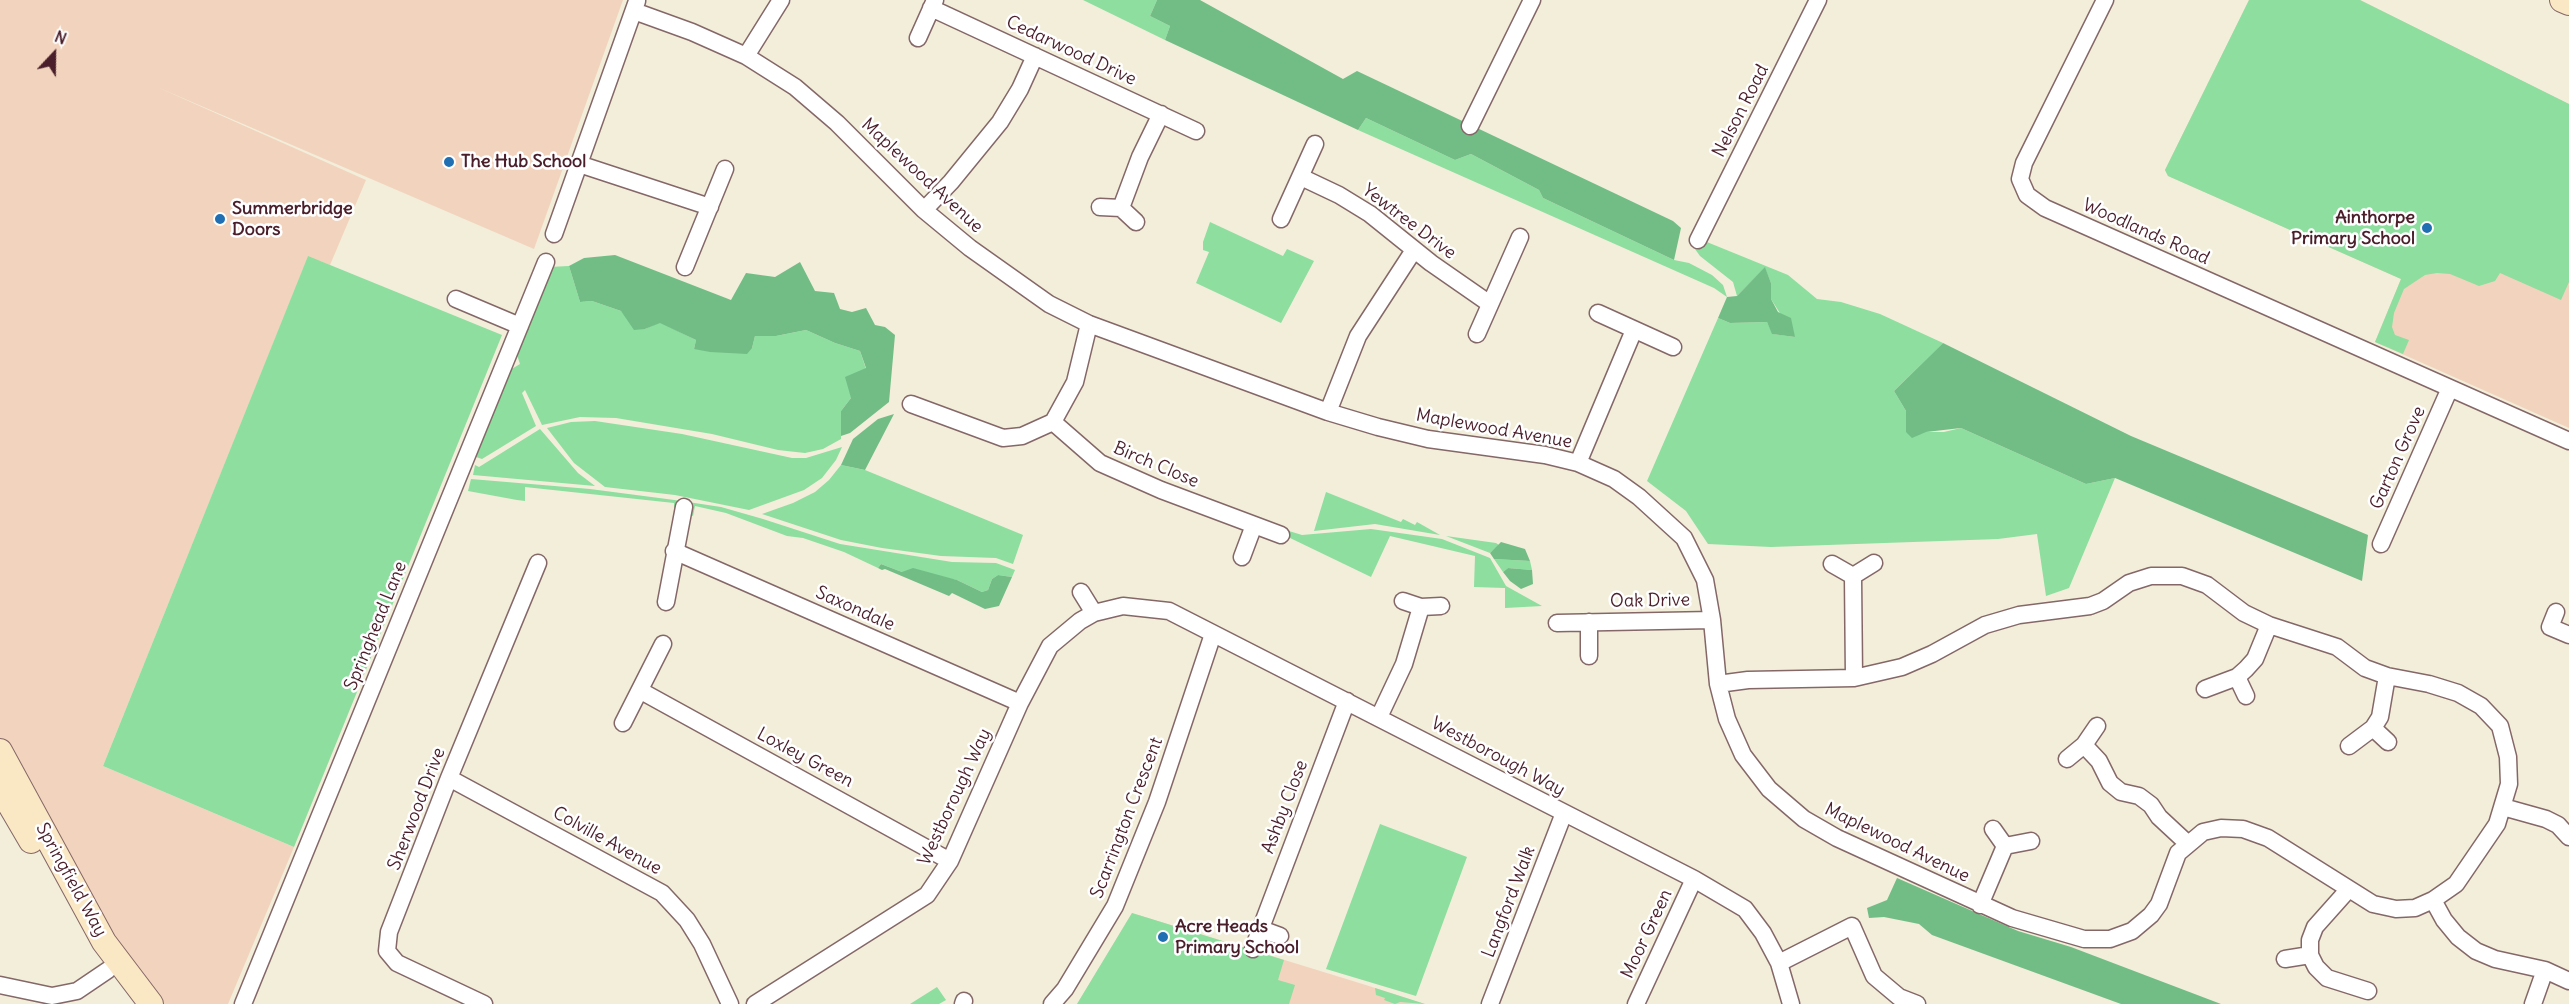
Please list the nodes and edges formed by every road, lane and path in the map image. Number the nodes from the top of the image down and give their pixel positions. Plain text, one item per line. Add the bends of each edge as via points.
1 (781, 0) edge
2 (1532, 0) edge
3 (1818, 0) edge
4 (2105, 0) edge
5 (2562, 0) edge
6 (2569, 3) edge
7 (933, 4) edge
8 (636, 5) edge
9 (918, 38) dead end
10 (746, 56) junction
11 (1035, 56) junction
12 (1161, 114) junction
13 (1470, 126) dead end
14 (1197, 131) dead end
15 (1316, 144) dead end
16 (579, 164) junction
17 (725, 169) dead end
18 (1301, 177) junction
19 (710, 207) junction
20 (1100, 207) dead end
21 (1121, 208) junction
22 (924, 210) junction
23 (1281, 219) dead end
24 (1136, 222) dead end
25 (554, 234) dead end
26 (1520, 237) dead end
27 (1698, 240) dead end
28 (1414, 250) junction
29 (546, 262) dead end
30 (685, 267) dead end
31 (456, 300) dead end
32 (1490, 304) junction
33 (1598, 313) dead end
34 (1089, 324) junction
35 (520, 326) junction
36 (1634, 330) junction
37 (1477, 334) dead end
38 (1673, 347) dead end
39 (2450, 388) junction
40 (911, 404) dead end
41 (1328, 412) junction
42 (1053, 422) junction
43 (2569, 441) edge
44 (1578, 464) junction
45 (684, 507) dead end
46 (1254, 525) junction
47 (1281, 535) dead end
48 (2381, 544) dead end
49 (674, 551) junction
50 (1242, 557) dead end
51 (1874, 563) dead end
52 (1832, 564) dead end
53 (529, 572) dead end
54 (1853, 576) junction
55 (1081, 592) dead end
56 (1403, 601) dead end
57 (666, 602) dead end
58 (1441, 606) dead end
59 (1421, 607) junction
60 (2556, 612) dead end
61 (1094, 613) junction
62 (1712, 620) junction
63 (1557, 622) dead end
64 (1589, 622) junction
65 (2269, 625) junction
66 (1214, 634) junction
67 (2569, 635) edge
68 (663, 645) dead end
69 (1589, 656) dead end
70 (2387, 676) junction
71 (2236, 677) junction
72 (1854, 678) junction
73 (1718, 684) junction
74 (2205, 689) dead end
75 (641, 691) junction
76 (2246, 696) dead end
77 (1347, 701) junction
78 (1020, 703) junction
79 (1379, 717) junction
80 (623, 723) dead end
81 (2097, 726) dead end
82 (2373, 728) junction
83 (2388, 742) dead end
84 (2084, 745) junction
85 (2349, 746) dead end
86 (0, 751) edge
87 (2067, 759) dead end
88 (449, 778) junction
89 (0, 788) edge
90 (2503, 807) junction
91 (1564, 813) junction
92 (1993, 829) dead end
93 (2569, 837) edge
94 (2031, 841) dead end
95 (2187, 843) junction
96 (2005, 846) junction
97 (950, 861) junction
98 (1694, 879) junction
99 (2348, 890) junction
100 (2433, 900) junction
101 (1980, 905) junction
102 (1261, 929) junction
103 (1280, 936) dead end
104 (1253, 948) dead end
105 (2310, 955) junction
106 (2285, 959) dead end
107 (1779, 963) junction
108 (108, 970) junction
109 (2545, 970) junction
110 (2569, 981) edge
111 (0, 985) edge
112 (2368, 991) dead end
113 (130, 1004) edge
114 (151, 1004) edge
115 (243, 1004) edge
116 (484, 1004) edge
117 (730, 1004) edge
118 (755, 1004) edge
119 (1052, 1004) edge
120 (1490, 1004) edge
121 (1636, 1004) edge
122 (1791, 1004) edge
123 (1917, 1004) edge
124 (2533, 1004) edge

1 - 10 street
2 - 13 street
3 - 27 street, Nelson Road
4 - 39 street, Woodlands Road via 2024,163 2020,179 2027,195 2045,208
5 - 6 main road
7 - 9 street, Cedarwood Drive
7 - 11 street, Cedarwood Drive
8 - 10 street, Maplewood Avenue
8 - 16 street
10 - 22 street, Maplewood Avenue via 795,87 837,123
11 - 12 street, Cedarwood Drive
11 - 22 street via 1000,122
12 - 14 street, Cedarwood Drive
12 - 21 street
15 - 18 street
16 - 19 street
16 - 25 street
17 - 19 street
18 - 23 street
18 - 28 street, Yewtree Drive via 1370,214
19 - 30 street
20 - 21 street
21 - 24 street
22 - 34 street, Maplewood Avenue via 970,249 1049,304
26 - 32 street
28 - 32 street, Yewtree Drive
28 - 41 street via 1358,336
29 - 35 street, Springhead Lane
31 - 35 street
32 - 37 street
33 - 36 street
34 - 41 street, Maplewood Avenue
34 - 42 street via 1075,382
35 - 115 street, Springhead Lane
36 - 38 street
36 - 44 street
39 - 43 street, Woodlands Road
39 - 48 street, Garton Grove
40 - 42 street via 1003,438 1022,436
41 - 44 street, Maplewood Avenue via 1428,439 1545,455
42 - 46 street, Birch Close via 1100,463
44 - 62 street, Maplewood Avenue via 1614,479 1639,496 1684,538 1705,580
45 - 49 street
46 - 47 street, Birch Close
46 - 50 street
49 - 57 street
49 - 78 street, Saxondale
51 - 54 street
52 - 54 street
53 - 88 street, Sherwood Drive
54 - 72 street
55 - 61 street
56 - 59 street
58 - 59 street
59 - 79 street via 1404,664
60 - 67 street via 2550,627
61 - 66 street, Westborough Way via 1123,606 1169,611
61 - 78 street, Westborough Way via 1050,646
62 - 64 street, Oak Drive
62 - 73 street, Maplewood Avenue
63 - 64 street, Oak Drive
64 - 69 street, Oak Drive
65 - 70 street via 2337,647 2365,668
65 - 71 street via 2255,658
65 - 72 street via 2244,613 2207,585 2182,576 2151,576 2129,583 2090,606 2019,615 1985,625 1902,667
66 - 77 street, Westborough Way
66 - 119 street, Scarrington Crescent via 1157,802 1115,906
68 - 75 street
70 - 82 street via 2380,717
70 - 90 street via 2458,693 2481,706 2500,726 2508,757 2509,784
71 - 74 street
71 - 76 street
72 - 73 street
73 - 101 street, Maplewood Avenue via 1727,719 1743,755 1769,789 1804,819
75 - 80 street
75 - 97 street, Loxley Green
77 - 79 street, Westborough Way
77 - 102 street, Ashby Close
78 - 97 street, Westborough Way
79 - 91 street, Westborough Way
81 - 84 street
82 - 83 street
82 - 85 street
84 - 87 street
84 - 95 street via 2099,761 2110,783 2151,805 2158,817
86 - 114 main road, Springfield Way via 104,942
88 - 116 street, Sherwood Drive via 389,932 387,951 397,963
88 - 117 street, Colville Avenue via 662,893 687,920 702,944
89 - 108 main road, Springfield Way
90 - 93 street via 2546,819
90 - 100 street via 2497,824 2456,884
91 - 98 street, Westborough Way
91 - 120 street, Langford Walk
92 - 96 street
94 - 96 street
95 - 99 street via 2203,832 2243,829 2268,838
95 - 101 street, Maplewood Avenue via 2174,860 2151,915 2132,932 2110,939 2084,939
96 - 101 street
97 - 118 street, Westborough Way via 927,895
98 - 107 street, Westborough Way via 1744,909
98 - 121 street, Moor Green
99 - 100 street via 2373,904 2396,909 2415,908
99 - 105 street via 2315,927
100 - 109 street via 2458,937 2476,951
102 - 103 street
102 - 104 street, Ashby Close
105 - 106 street
105 - 112 street via 2327,978
107 - 122 street, Westborough Way
107 - 123 street via 1852,926 1874,976 1899,997
108 - 111 street via 77,991 52,996
108 - 113 main road, Springfield Way
109 - 110 street
109 - 124 street

